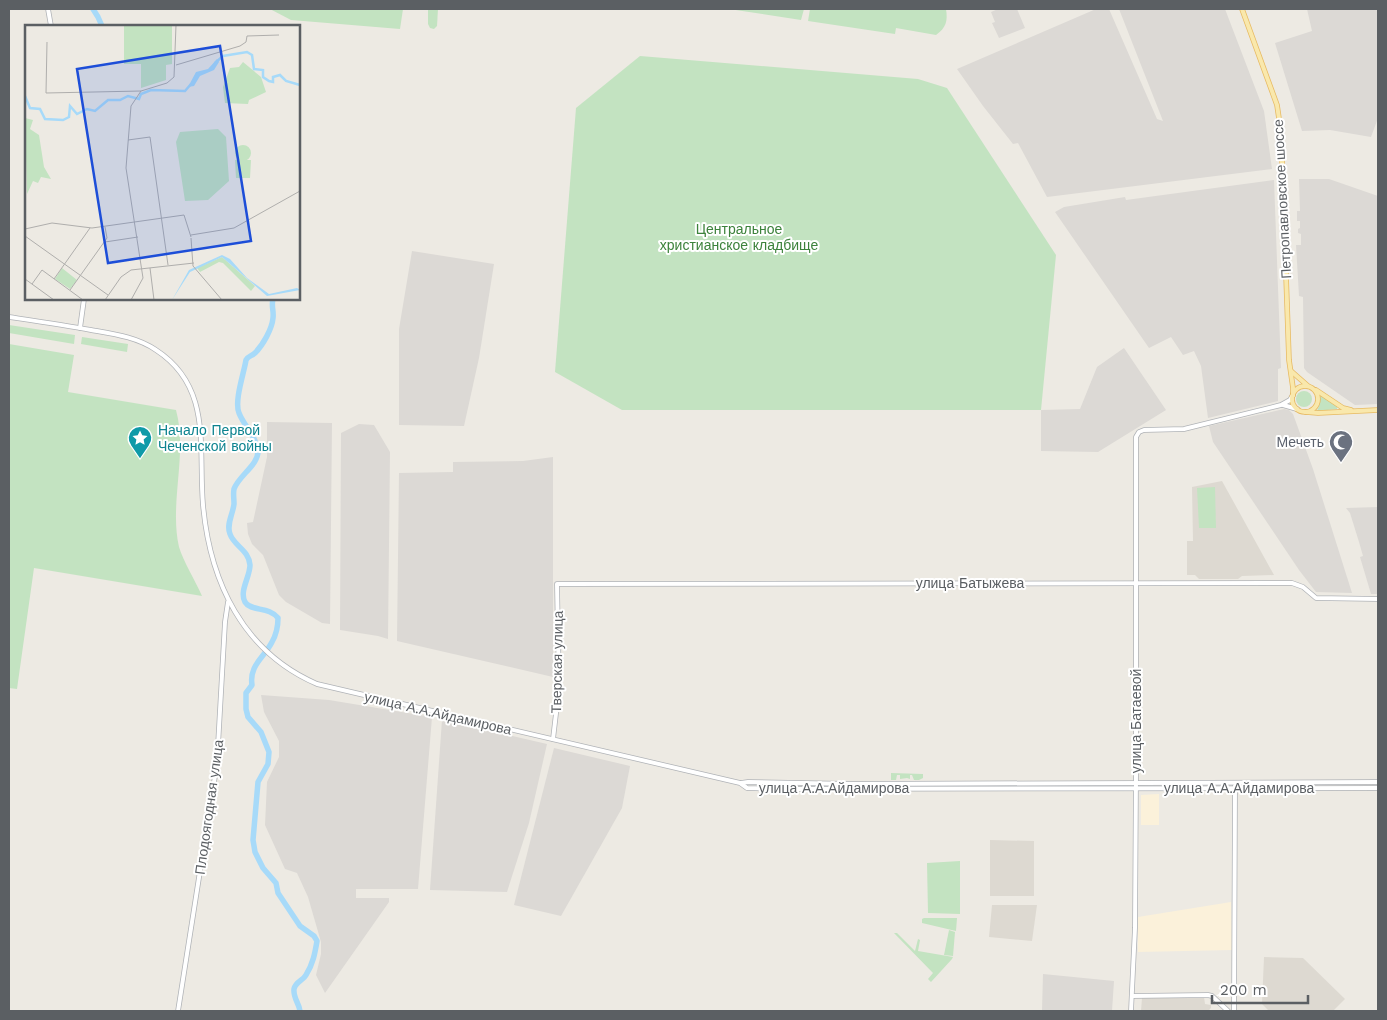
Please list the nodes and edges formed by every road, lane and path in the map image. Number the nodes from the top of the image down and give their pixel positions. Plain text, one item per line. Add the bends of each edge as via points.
1 (48, 9) edge
2 (1242, 9) edge
3 (51, 25) edge
4 (84, 300) edge
5 (9, 317) edge
6 (80, 328) junction
7 (1291, 371) junction
8 (1312, 388) junction
9 (1293, 395) junction
10 (1281, 405) junction
11 (1297, 409) junction
12 (1378, 410) edge
13 (1303, 411) junction
14 (1353, 411) junction
15 (1136, 583) junction
16 (557, 584) joint
17 (1378, 599) edge
18 (228, 602) junction
19 (553, 739) junction
20 (748, 782) junction
21 (1136, 782) junction
22 (1235, 782) junction
23 (1378, 782) edge
24 (740, 783) junction
25 (747, 788) junction
26 (1136, 788) junction
27 (1235, 788) junction
28 (1378, 788) edge
29 (1132, 996) junction
30 (178, 1011) edge
31 (1131, 1011) edge
32 (1228, 1011) edge
33 (1234, 1011) edge

1 - 3 main road
2 - 7 main road, Петропавловское шоссе via 1277,105 1281,132
4 - 6 main road
5 - 6 main road, улица А.А.Айдамирова
6 - 18 main road, улица А.А.Айдамирова via 124,336 154,348 171,361 189,385 197,405 201,432 207,538
7 - 8 main road
7 - 9 main road, Петропавловское шоссе
8 - 9 main road via 1302,386
8 - 13 main road via 1317,396 1316,404 1311,410
8 - 14 main road
9 - 10 main road
9 - 11 main road via 1292,401
10 - 11 main road
10 - 15 main road, улица Батаевой via 1184,429 1139,432 1136,442
11 - 13 main road
12 - 14 main road
13 - 14 main road
15 - 16 main road, улица Батыжева
15 - 17 main road, улица Батыжева via 1292,583 1316,598
15 - 21 main road, улица Батаевой
16 - 19 main road, Тверская улица via 559,688
18 - 19 main road, улица А.А.Айдамирова via 257,642 279,662 307,680
18 - 30 main road, Плодоягодная улица via 216,763
19 - 24 main road, улица А.А.Айдамирова
20 - 21 main road, улица А.А.Айдамирова
20 - 24 main road, улица А.А.Айдамирова
20 - 25 main road
21 - 22 main road, улица А.А.Айдамирова
21 - 26 main road, улица Батаевой
22 - 23 main road, улица А.А.Айдамирова
22 - 27 main road
24 - 25 main road, улица А.А.Айдамирова
25 - 26 main road, улица А.А.Айдамирова
26 - 27 main road, улица А.А.Айдамирова
26 - 29 main road, улица Батаевой
27 - 28 main road, улица А.А.Айдамирова
27 - 33 main road
29 - 31 main road, улица Батаевой
29 - 32 main road via 1210,995

